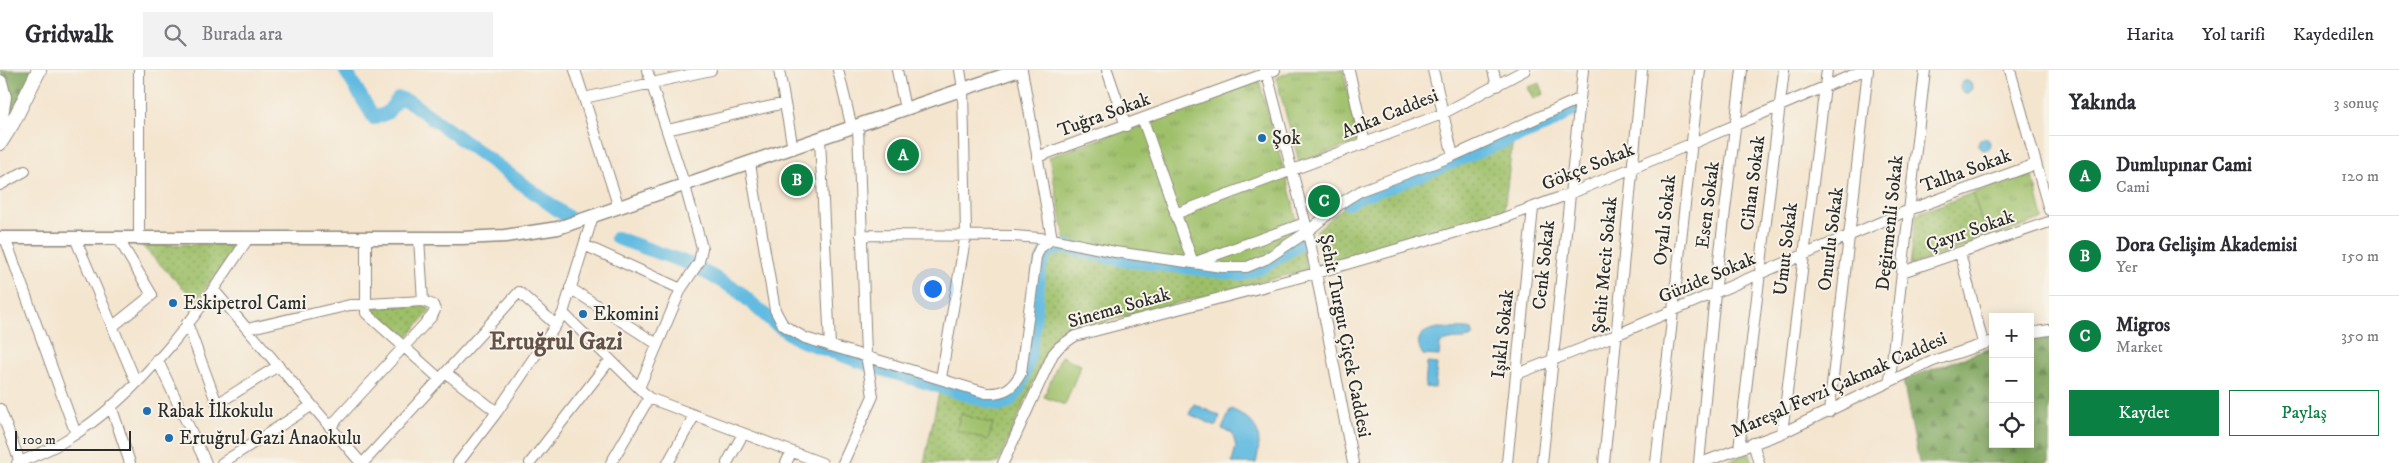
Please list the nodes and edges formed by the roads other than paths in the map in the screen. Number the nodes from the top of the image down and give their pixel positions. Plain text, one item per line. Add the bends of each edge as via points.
1 (39, 70) edge
2 (139, 70) edge
3 (575, 70) edge
4 (647, 70) edge
5 (711, 70) edge
6 (778, 70) edge
7 (838, 70) edge
8 (897, 70) edge
9 (960, 70) edge
10 (1020, 70) edge
11 (1107, 70) edge
12 (1349, 70) edge
13 (1433, 70) edge
14 (1493, 70) edge
15 (1525, 70) edge
16 (1583, 70) edge
17 (1642, 70) edge
18 (1700, 70) edge
19 (1742, 70) edge
20 (1784, 70) edge
21 (1826, 70) edge
22 (1864, 70) edge
23 (1868, 70) edge
24 (1925, 70) edge
25 (2010, 70) edge
26 (1270, 71) edge
27 (0, 82) edge
28 (651, 82) junction
29 (1497, 86) junction
30 (1824, 88) junction
31 (963, 89) junction
32 (584, 98) junction
33 (1580, 99) junction
34 (785, 103) junction
35 (1780, 107) junction
36 (905, 108) junction
37 (1442, 114) junction
38 (1143, 120) junction
39 (0, 123) edge
40 (1126, 126) junction
41 (1735, 126) junction
42 (855, 127) junction
43 (667, 130) junction
44 (820, 139) junction
45 (0, 142) edge
46 (1365, 144) junction
47 (1691, 144) junction
48 (793, 149) junction
49 (1453, 156) junction
50 (1037, 157) junction
51 (750, 164) junction
52 (2036, 164) junction
53 (1632, 168) junction
54 (25, 171) dead end
55 (1292, 171) junction
56 (0, 185) edge
57 (685, 186) junction
58 (1569, 194) junction
59 (619, 208) junction
60 (1533, 208) junction
61 (1909, 210) junction
62 (2049, 210) edge
63 (1175, 214) junction
64 (594, 216) junction
65 (2049, 222) edge
66 (1306, 228) junction
67 (966, 234) junction
68 (861, 235) junction
69 (249, 237) junction
70 (366, 237) junction
71 (1849, 237) junction
72 (3, 238) edge
73 (75, 238) junction
74 (118, 238) junction
75 (139, 238) junction
76 (419, 238) junction
77 (1052, 240) junction
78 (584, 245) junction
79 (1960, 253) junction
80 (1803, 256) junction
81 (1193, 263) junction
82 (1902, 272) junction
83 (1316, 273) junction
84 (1759, 275) junction
85 (570, 288) junction
86 (213, 289) junction
87 (680, 289) junction
88 (1715, 293) junction
89 (423, 301) junction
90 (366, 304) junction
91 (1672, 311) junction
92 (563, 313) junction
93 (187, 323) junction
94 (556, 325) junction
95 (112, 327) junction
96 (247, 329) junction
97 (2049, 330) edge
98 (2034, 332) edge
99 (1616, 335) junction
100 (1988, 342) edge
101 (657, 344) junction
102 (830, 346) junction
103 (404, 347) junction
104 (866, 355) junction
105 (157, 359) junction
106 (610, 360) junction
107 (1552, 361) junction
108 (278, 366) junction
109 (1517, 374) junction
110 (443, 376) junction
111 (941, 378) junction
112 (1890, 379) junction
113 (136, 382) junction
114 (639, 388) junction
115 (648, 398) junction
116 (111, 406) junction
117 (311, 406) junction
118 (0, 410) edge
119 (496, 412) junction
120 (1829, 412) junction
121 (694, 416) junction
122 (330, 427) junction
123 (1782, 433) junction
124 (76, 434) junction
125 (743, 434) junction
126 (1753, 443) junction
127 (1739, 448) junction
128 (791, 453) junction
129 (35, 460) edge
130 (19, 462) edge
131 (130, 463) edge
132 (206, 463) edge
133 (222, 463) edge
134 (362, 463) edge
135 (458, 463) edge
136 (530, 463) edge
137 (611, 463) edge
138 (668, 463) edge
139 (727, 463) edge
140 (786, 463) edge
141 (822, 463) edge
142 (843, 463) edge
143 (1003, 463) edge
144 (1353, 463) edge
145 (1507, 463) edge
146 (1542, 463) edge
147 (1604, 463) edge
148 (1656, 463) edge
149 (1700, 463) edge
150 (1759, 463) edge

1 - 45 highway
2 - 75 street
3 - 32 street
4 - 28 street
5 - 28 street
6 - 34 street
7 - 42 street
8 - 36 street
9 - 31 street
10 - 31 main road
10 - 50 street
11 - 40 street
12 - 46 street
13 - 37 street
14 - 29 street
15 - 29 street, Anka Caddesi
16 - 33 street, Cenk Sokak
17 - 53 street, Şehit Mecit Sokak
18 - 47 street, Oyalı Sokak
19 - 41 street, Esen Sokak
20 - 35 street, Cihan Sokak
21 - 30 street, Umut Sokak
22 - 30 street, Gökçe Sokak
23 - 71 street, Onurlu Sokak
24 - 61 street, Değirmenli Sokak
25 - 52 street
26 - 38 street, Tuğra Sokak
26 - 55 street, Şehit Turgut Çiçek Caddesi
27 - 39 highway via 4,97
28 - 32 street
28 - 43 street
29 - 37 street, Anka Caddesi
30 - 35 street, Gökçe Sokak
30 - 80 street, Umut Sokak
31 - 36 main road
31 - 67 street
32 - 59 street
33 - 49 street
33 - 58 street, Cenk Sokak
34 - 43 street
34 - 48 street
35 - 41 street, Gökçe Sokak
35 - 84 street, Cihan Sokak
36 - 42 main road
37 - 46 street, Anka Caddesi
37 - 49 street
38 - 40 street, Tuğra Sokak
38 - 63 street
40 - 50 street, Tuğra Sokak
41 - 47 street, Gökçe Sokak
41 - 88 street, Esen Sokak
42 - 44 main road
42 - 68 street
43 - 57 street
44 - 48 main road
44 - 102 street
46 - 55 street, Anka Caddesi
47 - 53 street, Gökçe Sokak
47 - 91 street, Oyalı Sokak
48 - 51 main road
49 - 66 street via 1357,192
50 - 77 street
51 - 57 main road
51 - 102 street via 777,315 792,332
52 - 61 street, Talha Sokak
52 - 62 street
53 - 58 street, Gökçe Sokak
53 - 99 street, Şehit Mecit Sokak
54 - 56 street
55 - 63 street, Anka Caddesi
55 - 66 street, Şehit Turgut Çiçek Caddesi
57 - 59 main road
57 - 87 street via 702,248 699,262
58 - 60 street, Gökçe Sokak
58 - 107 street, Cenk Sokak
59 - 64 main road
60 - 83 street, Gökçe Sokak
60 - 109 street, Işıklı Sokak
61 - 71 street, Güzide Sokak
61 - 82 street, Değirmenli Sokak
63 - 81 street
64 - 76 main road via 558,228 523,234
64 - 78 street
65 - 79 street, Çayır Sokak
66 - 81 street
66 - 81 street via 1266,259 1247,267
66 - 83 street, Şehit Turgut Çiçek Caddesi
67 - 68 street
67 - 77 street
67 - 111 street
68 - 104 street
69 - 70 main road
69 - 75 main road
69 - 86 street
70 - 76 main road
70 - 90 street
71 - 80 street, Güzide Sokak
71 - 120 street, Onurlu Sokak
72 - 73 main road
72 - 124 street
73 - 74 main road
73 - 95 street
74 - 75 main road
74 - 95 street via 152,295
76 - 89 street
77 - 81 street
77 - 111 street via 1040,248 1036,257 1021,373 1016,383 998,393
78 - 85 street
78 - 87 street
79 - 82 street, Çayır Sokak
79 - 100 street
80 - 84 street, Güzide Sokak
80 - 123 street, Umut Sokak
82 - 112 street, Değirmenli Sokak
83 - 143 street, Sinema Sokak via 1087,332 1066,341 1048,363
83 - 144 street, Şehit Turgut Çiçek Caddesi
84 - 88 street, Güzide Sokak
84 - 127 street, Cihan Sokak
85 - 92 street
85 - 101 street
86 - 93 street
86 - 96 street
87 - 101 street
88 - 91 street, Güzide Sokak
88 - 149 street, Esen Sokak
89 - 90 street
89 - 103 street via 433,305 434,313
90 - 96 street
90 - 103 street via 367,315
91 - 99 street, Güzide Sokak
91 - 148 street, Oyalı Sokak
92 - 94 street
92 - 106 street
93 - 105 street
93 - 108 street via 217,404
94 - 110 street via 519,292
94 - 119 street
95 - 113 street
96 - 108 street
97 - 98 street
99 - 107 street, Güzide Sokak
99 - 147 street, Şehit Mecit Sokak
100 - 112 street, Mareşal Fevzi Çakmak Caddesi
101 - 114 street
102 - 104 street
103 - 110 street
103 - 122 street
104 - 111 street
104 - 142 street via 873,396
105 - 113 street
105 - 132 street
106 - 114 street
106 - 136 street
107 - 109 street, Güzide Sokak
107 - 146 street, Cenk Sokak
108 - 117 street
109 - 145 street, Işıklı Sokak
110 - 119 street
110 - 134 street
112 - 120 street, Mareşal Fevzi Çakmak Caddesi
113 - 116 street
114 - 115 street
115 - 121 street
115 - 137 street
116 - 124 street
116 - 131 street
117 - 122 street
117 - 133 street
118 - 130 street
119 - 135 street
120 - 123 street, Mareşal Fevzi Çakmak Caddesi
121 - 125 street
121 - 138 street
122 - 134 street
123 - 126 street, Mareşal Fevzi Çakmak Caddesi
124 - 129 street
125 - 128 street
125 - 139 street
126 - 127 street, Mareşal Fevzi Çakmak Caddesi
126 - 150 street
127 - 149 street, Mareşal Fevzi Çakmak Caddesi
128 - 140 street
128 - 141 street
129 - 130 street

